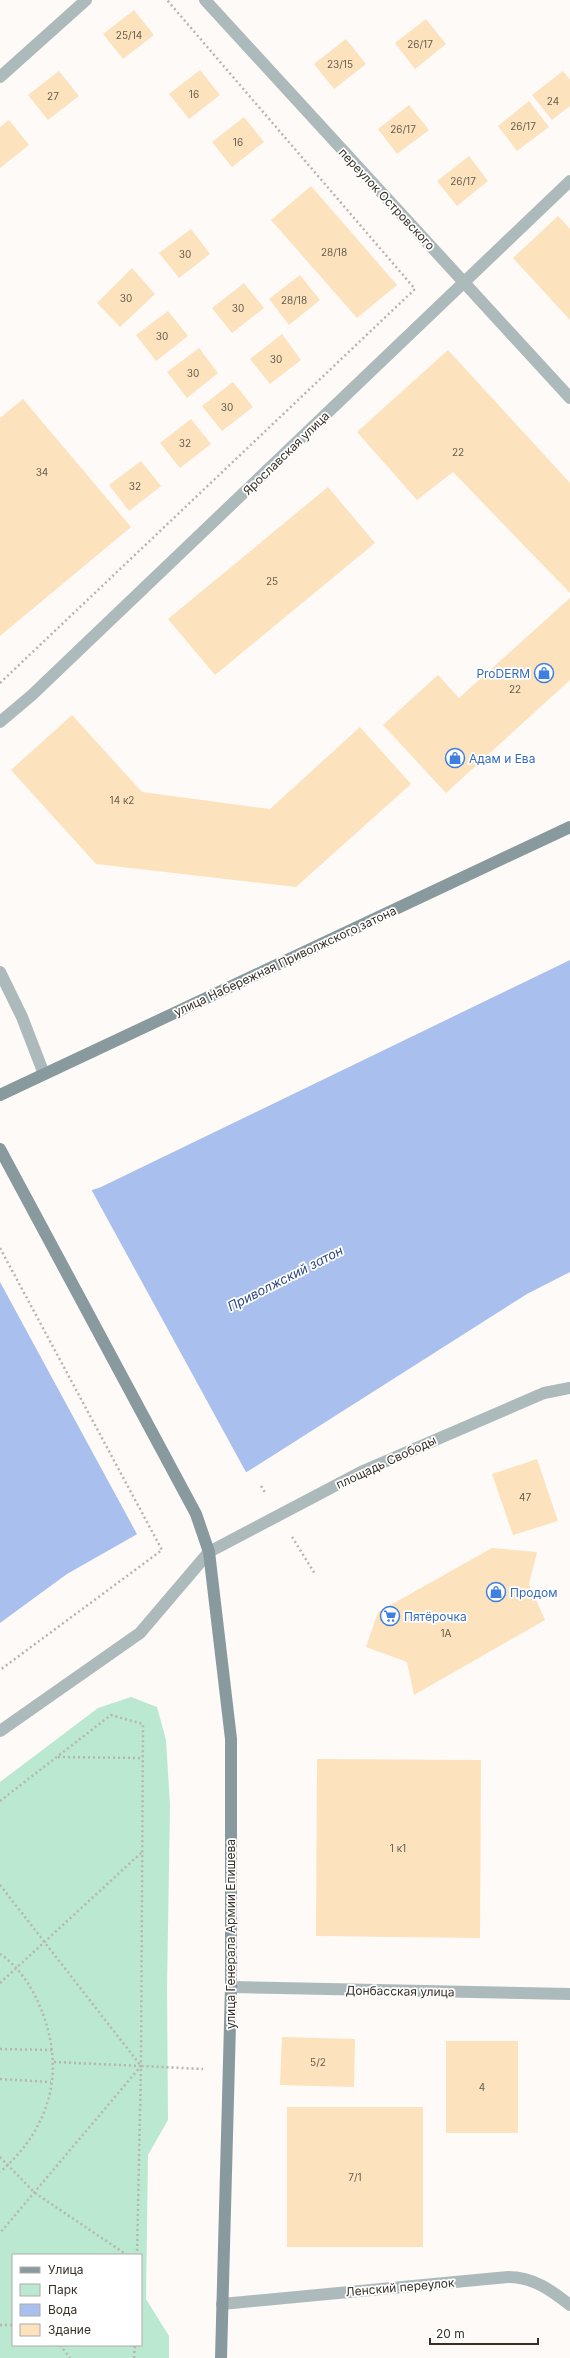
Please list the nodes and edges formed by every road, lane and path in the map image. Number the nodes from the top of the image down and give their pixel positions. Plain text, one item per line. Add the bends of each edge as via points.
1 (86, 0) edge
2 (167, 0) edge
3 (205, 0) edge
4 (0, 77) edge
5 (570, 181) edge
6 (464, 282) junction
7 (570, 398) edge
8 (0, 683) edge
9 (0, 722) edge
10 (570, 827) edge
11 (0, 972) edge
12 (44, 1074) junction
13 (0, 1095) edge
14 (0, 1149) edge
15 (0, 1248) edge
16 (570, 1388) edge
17 (209, 1552) junction
18 (0, 1670) edge
19 (0, 1731) edge
20 (57, 1758) junction
21 (143, 1758) junction
22 (0, 1801) edge
23 (142, 1851) junction
24 (0, 1885) edge
25 (44, 1942) junction
26 (0, 1954) edge
27 (15, 1969) junction
28 (0, 1983) edge
29 (231, 1987) junction
30 (570, 1994) edge
31 (0, 2049) edge
32 (52, 2050) junction
33 (54, 2062) junction
34 (141, 2066) junction
35 (229, 2071) junction
36 (0, 2079) edge
37 (51, 2082) junction
38 (0, 2157) edge
39 (8, 2165) junction
40 (0, 2172) edge
41 (34, 2192) junction
42 (0, 2233) edge
43 (126, 2254) edge
44 (137, 2254) edge
45 (222, 2304) junction
46 (570, 2305) edge
47 (0, 2325) edge
48 (12, 2325) edge
49 (61, 2346) edge
50 (135, 2346) edge
51 (70, 2358) edge
52 (134, 2358) edge
53 (221, 2358) edge

1 - 4 street
2 - 8 path via 414,289
3 - 6 street, переулок Островского
5 - 6 street, Ярославская улица
6 - 7 street, переулок Островского
6 - 9 street, Ярославская улица via 38,690
10 - 12 main road, улица Набережная Приволжского затона
11 - 12 street via 22,1017
12 - 13 main road, улица Набережная Приволжского затона
14 - 17 main road, улица Генерала Армии Епишева via 196,1514
15 - 18 path via 162,1550
16 - 17 street, площадь Свободы via 544,1393 361,1472
17 - 19 street via 140,1634
17 - 29 main road, улица Генерала Армии Епишева via 231,1739
20 - 21 path
20 - 21 path via 111,1715 143,1724
20 - 22 path
21 - 23 path
23 - 25 path
23 - 34 path
24 - 25 path
25 - 27 path
25 - 34 path
26 - 27 path
27 - 28 path
27 - 32 path via 31,1986 48,2023
29 - 30 street, Донбасская улица
29 - 35 main road, улица Генерала Армии Епишева
31 - 32 path
32 - 33 path
33 - 34 path
33 - 37 path
34 - 35 path
34 - 41 path
34 - 44 path
35 - 45 main road, улица Генерала Армии Епишева
36 - 37 path
37 - 39 path via 50,2096 38,2129 18,2157
38 - 39 path
39 - 40 path
39 - 41 path
41 - 42 path
41 - 43 path
45 - 46 street, Ленский переулок via 515,2277 534,2282
45 - 53 main road, улица Генерала Армии Епишева
47 - 48 path
49 - 51 path
50 - 52 path

